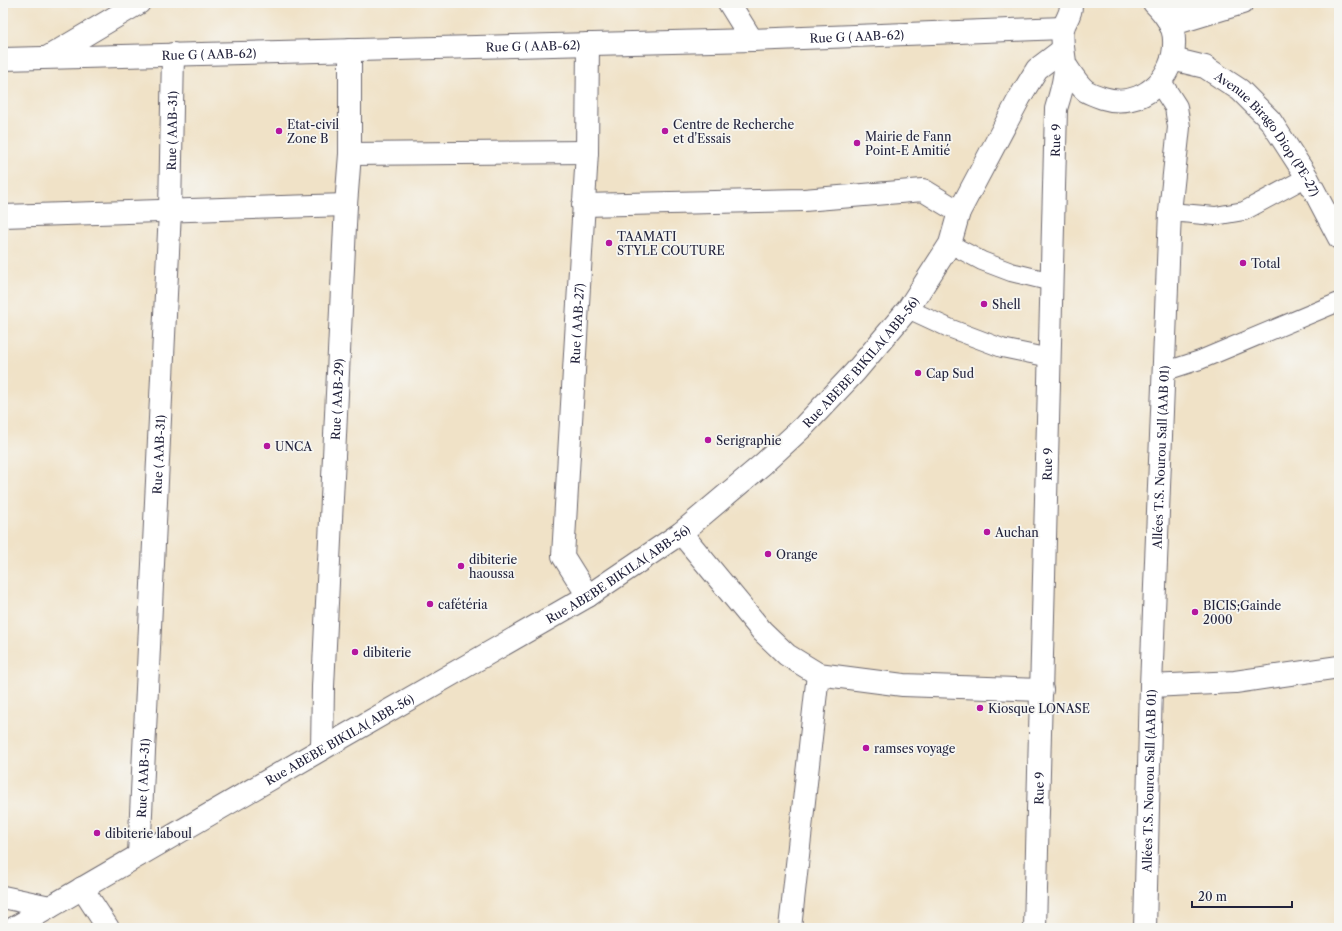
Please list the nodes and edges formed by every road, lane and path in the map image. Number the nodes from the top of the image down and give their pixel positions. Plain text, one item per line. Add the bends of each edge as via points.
1 (139, 3) edge
2 (729, 3) edge
3 (1183, 3) edge
4 (1242, 3) edge
5 (1071, 11) edge
6 (1164, 15) edge
7 (752, 40) junction
8 (588, 44) junction
9 (350, 50) junction
10 (173, 54) junction
11 (1064, 57) junction
12 (47, 58) junction
13 (3, 59) edge
14 (1172, 59) junction
15 (1160, 82) junction
16 (587, 152) junction
17 (350, 154) junction
18 (1307, 176) junction
19 (346, 205) junction
20 (583, 205) junction
21 (170, 211) junction
22 (959, 212) junction
23 (1170, 212) junction
24 (3, 216) edge
25 (1339, 238) edge
26 (950, 244) junction
27 (1052, 282) junction
28 (1339, 302) edge
29 (908, 309) junction
30 (1050, 358) junction
31 (1163, 372) junction
32 (681, 533) junction
33 (588, 596) junction
34 (1339, 667) edge
35 (818, 674) junction
36 (1151, 686) junction
37 (1042, 690) junction
38 (322, 749) junction
39 (139, 855) junction
40 (82, 888) junction
41 (3, 897) edge
42 (50, 907) junction
43 (14, 928) edge
44 (108, 928) edge
45 (790, 928) edge
46 (1035, 928) edge
47 (1145, 928) edge

1 - 12 street
2 - 7 street
3 - 6 street
4 - 6 street
5 - 7 street, Rue G ( AAB-62)
5 - 11 street, Rue 9
6 - 14 street via 1174,40
7 - 8 street, Rue G ( AAB-62)
8 - 9 street, Rue G ( AAB-62)
8 - 16 street, Rue ( AAB-27)
9 - 10 street, Rue G ( AAB-62)
9 - 17 street, Rue ( AAB-29)
10 - 12 street, Rue G ( AAB-62)
10 - 21 street, Rue ( AAB-31)
11 - 15 street via 1071,74 1087,92 1108,100 1136,98 1149,93
11 - 22 street, Rue ABEBE BIKILA( ABB-56) via 1037,70
11 - 27 street, Rue 9 via 1062,89 1056,109
12 - 13 street, Rue G ( AAB-62)
14 - 15 street
14 - 18 street, Avenue Birago Diop (PE-27) via 1205,67 1240,90 1270,120
15 - 23 street, Allées T.S. Nourou Sall (AAB 01) via 1176,107 1179,127
16 - 17 street
16 - 20 street, Rue ( AAB-27)
17 - 19 street, Rue ( AAB-29)
18 - 23 lane via 1244,211 1215,216
18 - 25 street, Avenue Birago Diop (PE-27)
19 - 21 street
19 - 38 street, Rue ( AAB-29)
20 - 22 street via 804,200 923,190
20 - 33 street, Rue ( AAB-27) via 563,556
21 - 24 street
21 - 39 street, Rue ( AAB-31)
22 - 26 street, Rue ABEBE BIKILA( ABB-56)
23 - 31 street, Allées T.S. Nourou Sall (AAB 01)
26 - 27 lane via 982,261 1011,272
26 - 29 street, Rue ABEBE BIKILA( ABB-56)
27 - 30 street, Rue 9
28 - 31 lane via 1200,360
29 - 30 lane via 1002,348
29 - 32 street, Rue ABEBE BIKILA( ABB-56) via 855,372 804,426
30 - 37 street, Rue 9
31 - 36 street, Allées T.S. Nourou Sall (AAB 01)
32 - 33 street, Rue ABEBE BIKILA( ABB-56)
32 - 35 street via 762,631 787,655
33 - 38 street, Rue ABEBE BIKILA( ABB-56)
34 - 36 street via 1235,682
35 - 37 street via 903,685
35 - 45 street
36 - 47 street, Allées T.S. Nourou Sall (AAB 01)
37 - 46 street, Rue 9
38 - 39 street, Rue ABEBE BIKILA( ABB-56)
39 - 40 street, Rue ABEBE BIKILA( ABB-56)
40 - 42 street, Rue ABEBE BIKILA( ABB-56)
40 - 44 street
41 - 42 street
42 - 43 street, Rue ABEBE BIKILA( ABB-56)

